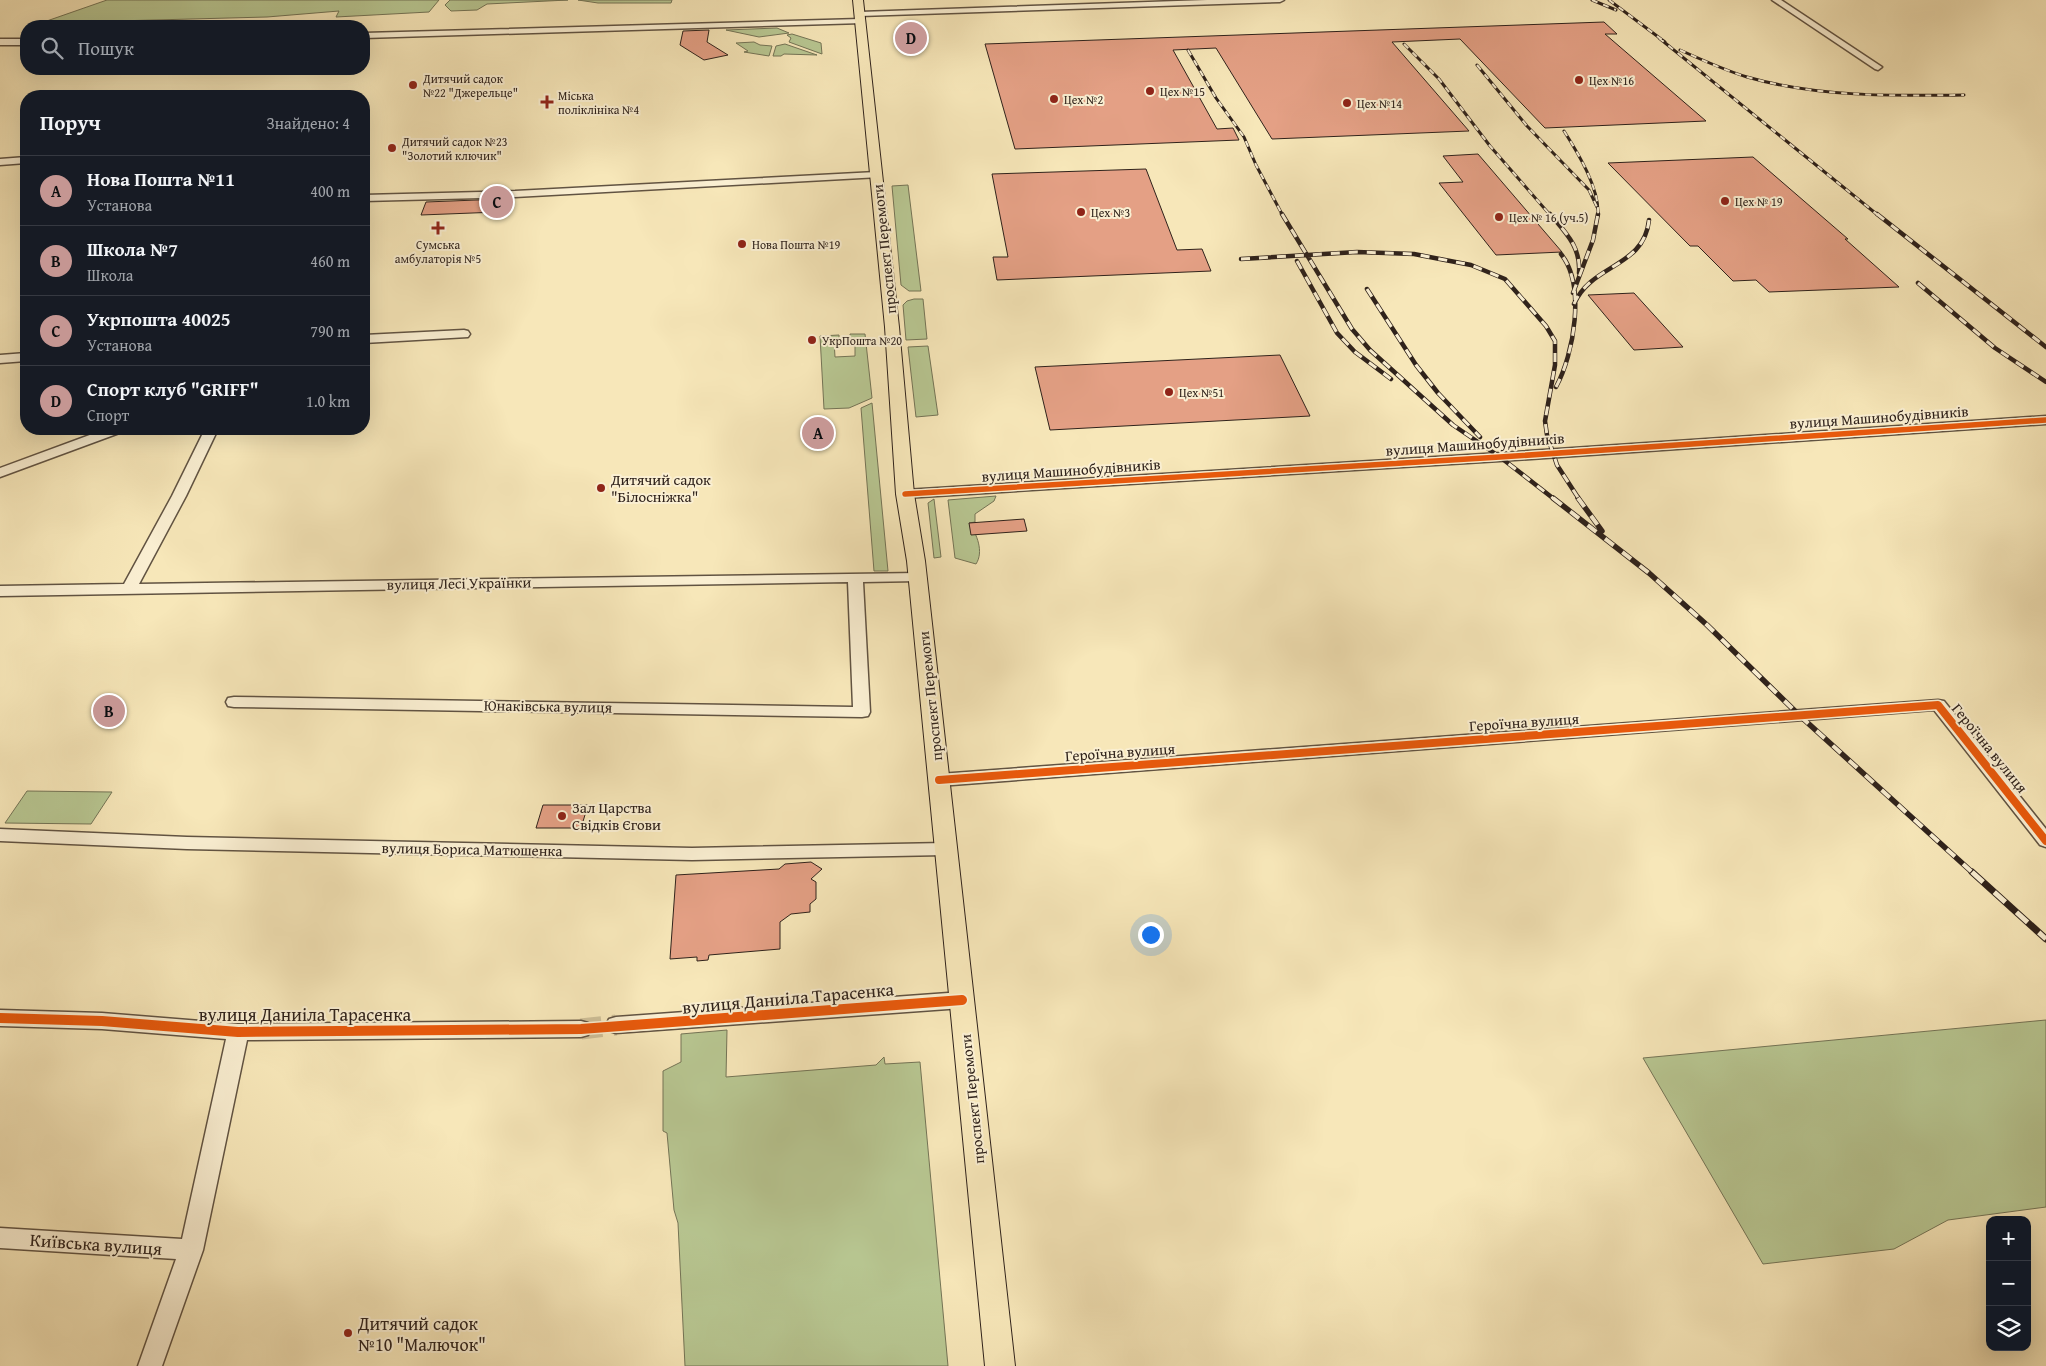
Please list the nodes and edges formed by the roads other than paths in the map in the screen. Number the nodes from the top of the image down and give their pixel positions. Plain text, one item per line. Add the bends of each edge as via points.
1 (858, 0) edge
2 (1280, 0) edge
3 (1776, 0) edge
4 (860, 17) junction
5 (370, 36) edge
6 (0, 42) edge
7 (20, 42) edge
8 (1878, 67) dead end
9 (20, 160) edge
10 (0, 162) edge
11 (876, 176) junction
12 (370, 198) edge
13 (464, 334) dead end
14 (370, 339) edge
15 (20, 357) edge
16 (0, 359) edge
17 (2046, 420) edge
18 (101, 435) edge
19 (208, 435) edge
20 (0, 473) edge
21 (905, 494) junction
22 (918, 577) junction
23 (856, 578) junction
24 (129, 589) junction
25 (0, 592) edge
26 (234, 702) dead end
27 (939, 780) junction
28 (0, 835) edge
29 (2046, 841) edge
30 (945, 849) junction
31 (962, 1000) junction
32 (0, 1018) edge
33 (616, 1025) tunnel mouth
34 (581, 1029) tunnel mouth
35 (238, 1032) junction
36 (0, 1238) edge
37 (191, 1250) junction
38 (150, 1366) edge
39 (1000, 1366) edge

1 - 4 main road, проспект Перемоги
2 - 4 street
3 - 8 street
4 - 5 street
4 - 11 main road, проспект Перемоги
6 - 7 street
9 - 10 street
11 - 12 street, проспект Перемоги
11 - 21 main road, проспект Перемоги
13 - 14 street
15 - 16 street
17 - 21 street, вулиця Машинобудівників
18 - 20 street
19 - 24 street
21 - 22 main road, проспект Перемоги
22 - 23 street, вулиця Лесі Українки
22 - 27 main road, проспект Перемоги
23 - 24 street, вулиця Лесі Українки
23 - 26 street, Юнаківська вулиця via 862,712
24 - 25 street, вулиця Лесі Українки
27 - 29 street, Героїчна вулиця via 1938,705
27 - 30 main road, проспект Перемоги
28 - 30 street, вулиця Бориса Матюшенка via 187,843 692,854
30 - 31 main road, проспект Перемоги
31 - 33 street, вулиця Даниіла Тарасенка
31 - 39 main road, проспект Перемоги
32 - 35 street, вулиця Даниіла Тарасенка via 102,1021
34 - 35 street, вулиця Даниіла Тарасенка
35 - 37 street
36 - 37 street, Київська вулиця
37 - 38 street

